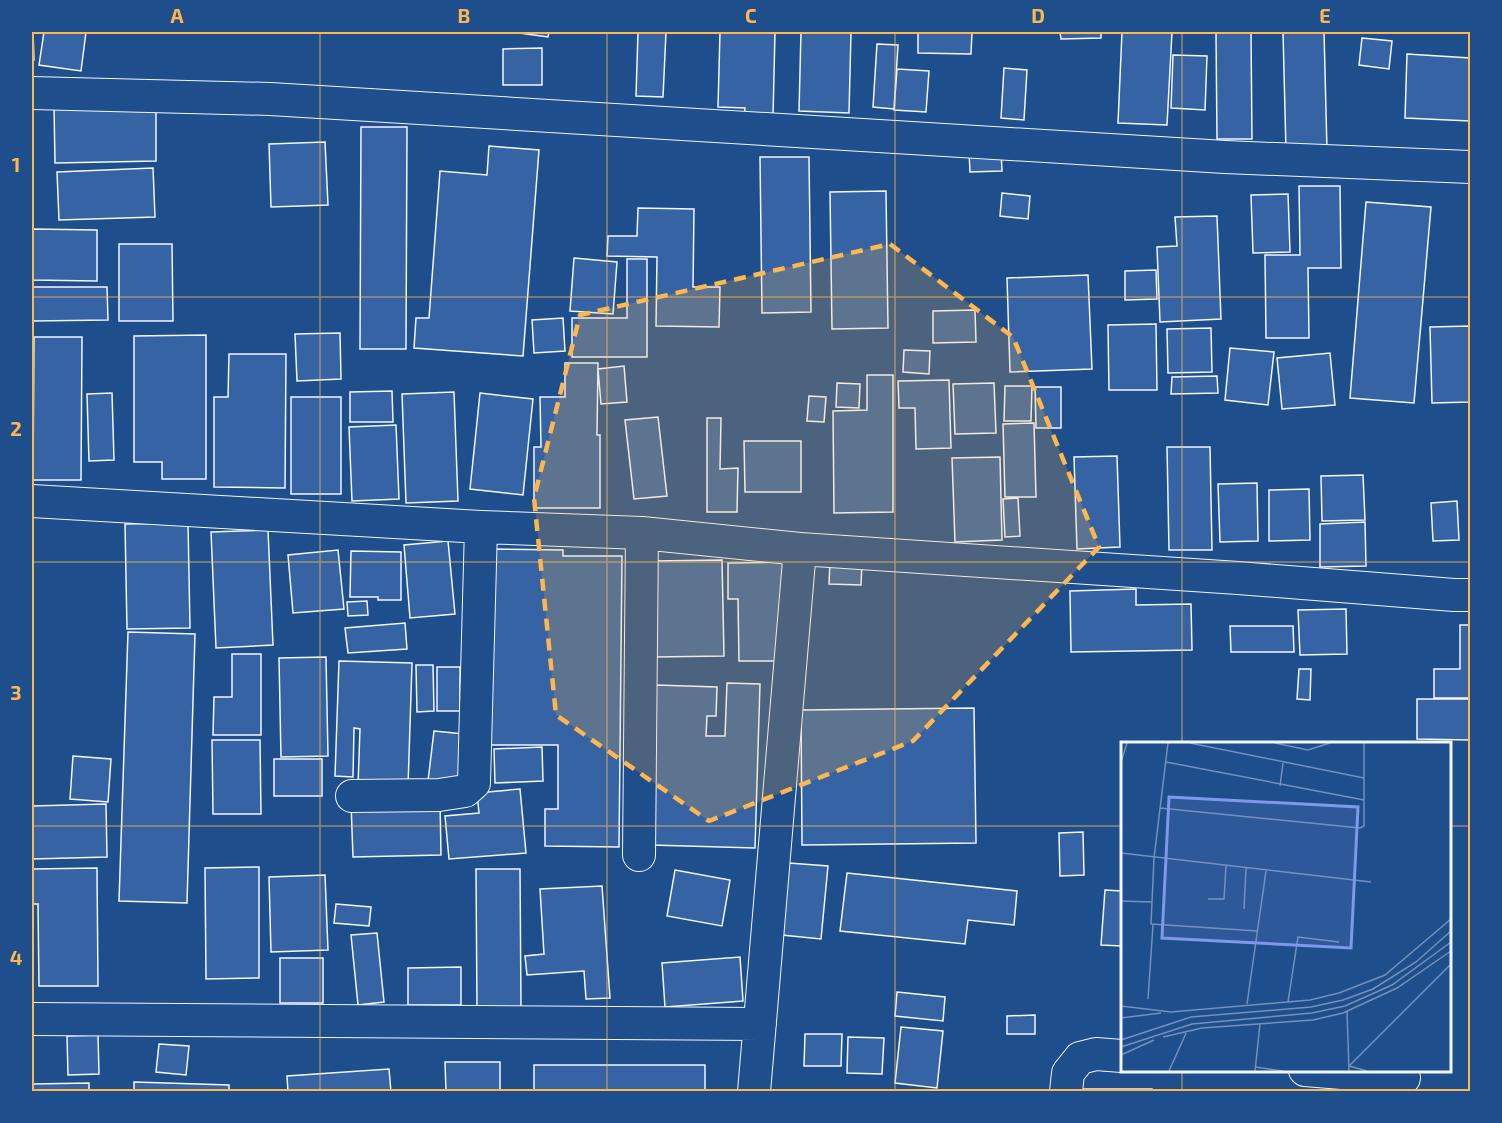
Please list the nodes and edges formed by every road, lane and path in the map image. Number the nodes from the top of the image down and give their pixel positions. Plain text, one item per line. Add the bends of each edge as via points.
1 (32, 93) edge
2 (1470, 167) edge
3 (32, 501) edge
4 (481, 527) junction
5 (642, 532) junction
6 (800, 549) junction
7 (1470, 595) edge
8 (352, 796) dead end
9 (639, 855) dead end
10 (32, 1019) edge
11 (760, 1024) junction
12 (1121, 1056) edge
13 (1319, 1072) edge
14 (1404, 1078) dead end
15 (754, 1092) edge
16 (1066, 1092) edge

1 - 2 street via 270,99 1225,157
3 - 4 street
4 - 5 street
4 - 8 street via 474,783 465,791 439,795
5 - 6 street
5 - 9 street
6 - 7 street
6 - 11 street
10 - 11 street
11 - 15 street
12 - 16 street via 1096,1054 1080,1058 1068,1073
13 - 14 street

